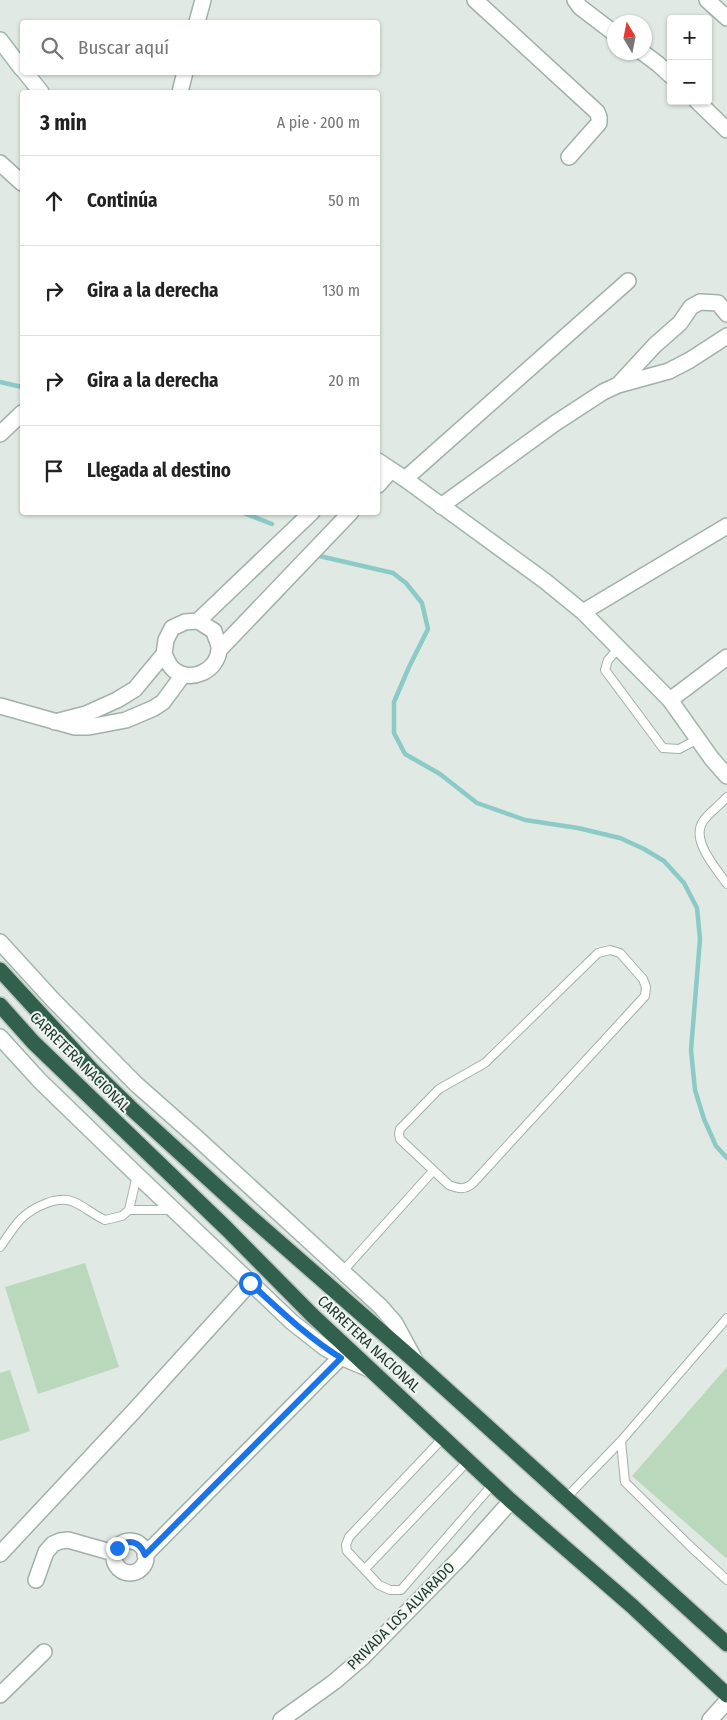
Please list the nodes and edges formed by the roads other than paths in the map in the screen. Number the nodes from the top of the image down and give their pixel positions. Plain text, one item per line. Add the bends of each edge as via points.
1 (203, 0) edge
2 (475, 0) edge
3 (574, 0) edge
4 (707, 0) edge
5 (727, 18) edge
6 (198, 20) edge
7 (607, 28) edge
8 (0, 40) edge
9 (652, 60) edge
10 (20, 66) edge
11 (667, 72) edge
12 (27, 75) edge
13 (184, 75) edge
14 (39, 90) edge
15 (180, 90) edge
16 (701, 105) edge
17 (727, 129) edge
18 (569, 157) dead end
19 (0, 163) edge
20 (20, 181) edge
21 (628, 281) dead end
22 (727, 314) edge
23 (727, 336) edge
24 (618, 385) junction
25 (20, 414) edge
26 (0, 434) edge
27 (380, 462) edge
28 (391, 470) junction
29 (405, 479) junction
30 (380, 482) edge
31 (441, 506) junction
32 (309, 515) edge
33 (348, 515) edge
34 (727, 526) edge
35 (583, 612) junction
36 (198, 621) junction
37 (619, 648) junction
38 (220, 650) junction
39 (164, 654) junction
40 (727, 657) edge
41 (183, 675) junction
42 (670, 700) junction
43 (0, 706) edge
44 (55, 722) junction
45 (698, 739) junction
46 (727, 776) edge
47 (727, 798) edge
48 (727, 884) edge
49 (0, 942) edge
50 (0, 970) edge
51 (0, 1005) edge
52 (0, 1037) edge
53 (433, 1171) junction
54 (137, 1175) junction
55 (129, 1210) junction
56 (175, 1210) junction
57 (0, 1247) edge
58 (343, 1271) junction
59 (250, 1283) junction
60 (727, 1318) edge
61 (341, 1358) junction
62 (415, 1361) junction
63 (370, 1369) junction
64 (443, 1438) junction
65 (621, 1441) junction
66 (468, 1461) junction
67 (493, 1484) junction
68 (566, 1498) junction
69 (511, 1501) junction
70 (114, 1553) junction
71 (0, 1554) edge
72 (145, 1555) junction
73 (365, 1569) junction
74 (36, 1580) dead end
75 (727, 1580) edge
76 (727, 1644) edge
77 (44, 1652) dead end
78 (0, 1695) edge
79 (727, 1695) edge
80 (727, 1701) edge
81 (282, 1720) edge
82 (710, 1720) edge

1 - 6 street
2 - 18 street via 597,112 599,123
3 - 7 street
4 - 5 street
8 - 10 street
9 - 11 street
12 - 14 street
13 - 15 street
16 - 17 street
19 - 20 street
21 - 29 street
22 - 24 street via 718,303 700,302 691,307 680,323
23 - 24 street via 669,371
24 - 31 street via 554,424
25 - 26 street
27 - 28 street
28 - 29 street
28 - 30 street
29 - 31 street
31 - 35 street
32 - 36 street
33 - 38 street
34 - 35 street
35 - 37 street
36 - 38 street via 214,631
36 - 39 street via 172,628
37 - 42 street
37 - 45 lane via 608,660 605,670 663,748 679,749
38 - 41 street via 214,665 200,675
39 - 41 street via 174,670
39 - 44 street via 135,689 86,714
40 - 42 street
41 - 44 street via 163,702 126,720 89,727
42 - 45 street
43 - 44 street
45 - 46 street
47 - 48 lane via 702,821 700,834 703,850
49 - 58 street via 136,1084
50 - 62 highway, CARRETERA NACIONAL via 92,1070 247,1214
51 - 63 highway, CARRETERA NACIONAL via 33,1042
52 - 54 street via 40,1081
53 - 53 lane via 450,1186 467,1188 646,996 643,979 620,953 610,950 598,953 485,1063 438,1089 400,1129 400,1139
53 - 58 lane
54 - 55 lane
54 - 56 street
55 - 56 lane
55 - 57 lane via 122,1216 104,1220 76,1203 58,1200 21,1219
56 - 59 street
58 - 62 street via 395,1323
59 - 61 street via 292,1322
59 - 71 street
60 - 65 lane
61 - 63 street
61 - 72 street
62 - 68 highway, CARRETERA NACIONAL
63 - 64 highway, CARRETERA NACIONAL
64 - 66 highway, CARRETERA NACIONAL
64 - 73 lane via 349,1537 347,1551
65 - 68 lane
65 - 75 lane via 625,1482
66 - 67 highway, CARRETERA NACIONAL
66 - 73 lane
67 - 69 highway, CARRETERA NACIONAL
67 - 73 lane via 402,1590 390,1590 379,1585
68 - 76 highway, CARRETERA NACIONAL
69 - 79 highway, CARRETERA NACIONAL via 632,1606
69 - 81 street, PRIVADA LOS ALVARADO via 362,1658
70 - 72 street via 122,1544 134,1542
70 - 72 street via 120,1570 132,1573 142,1567
70 - 74 street via 68,1540 60,1541 46,1552
77 - 78 street
80 - 82 street

